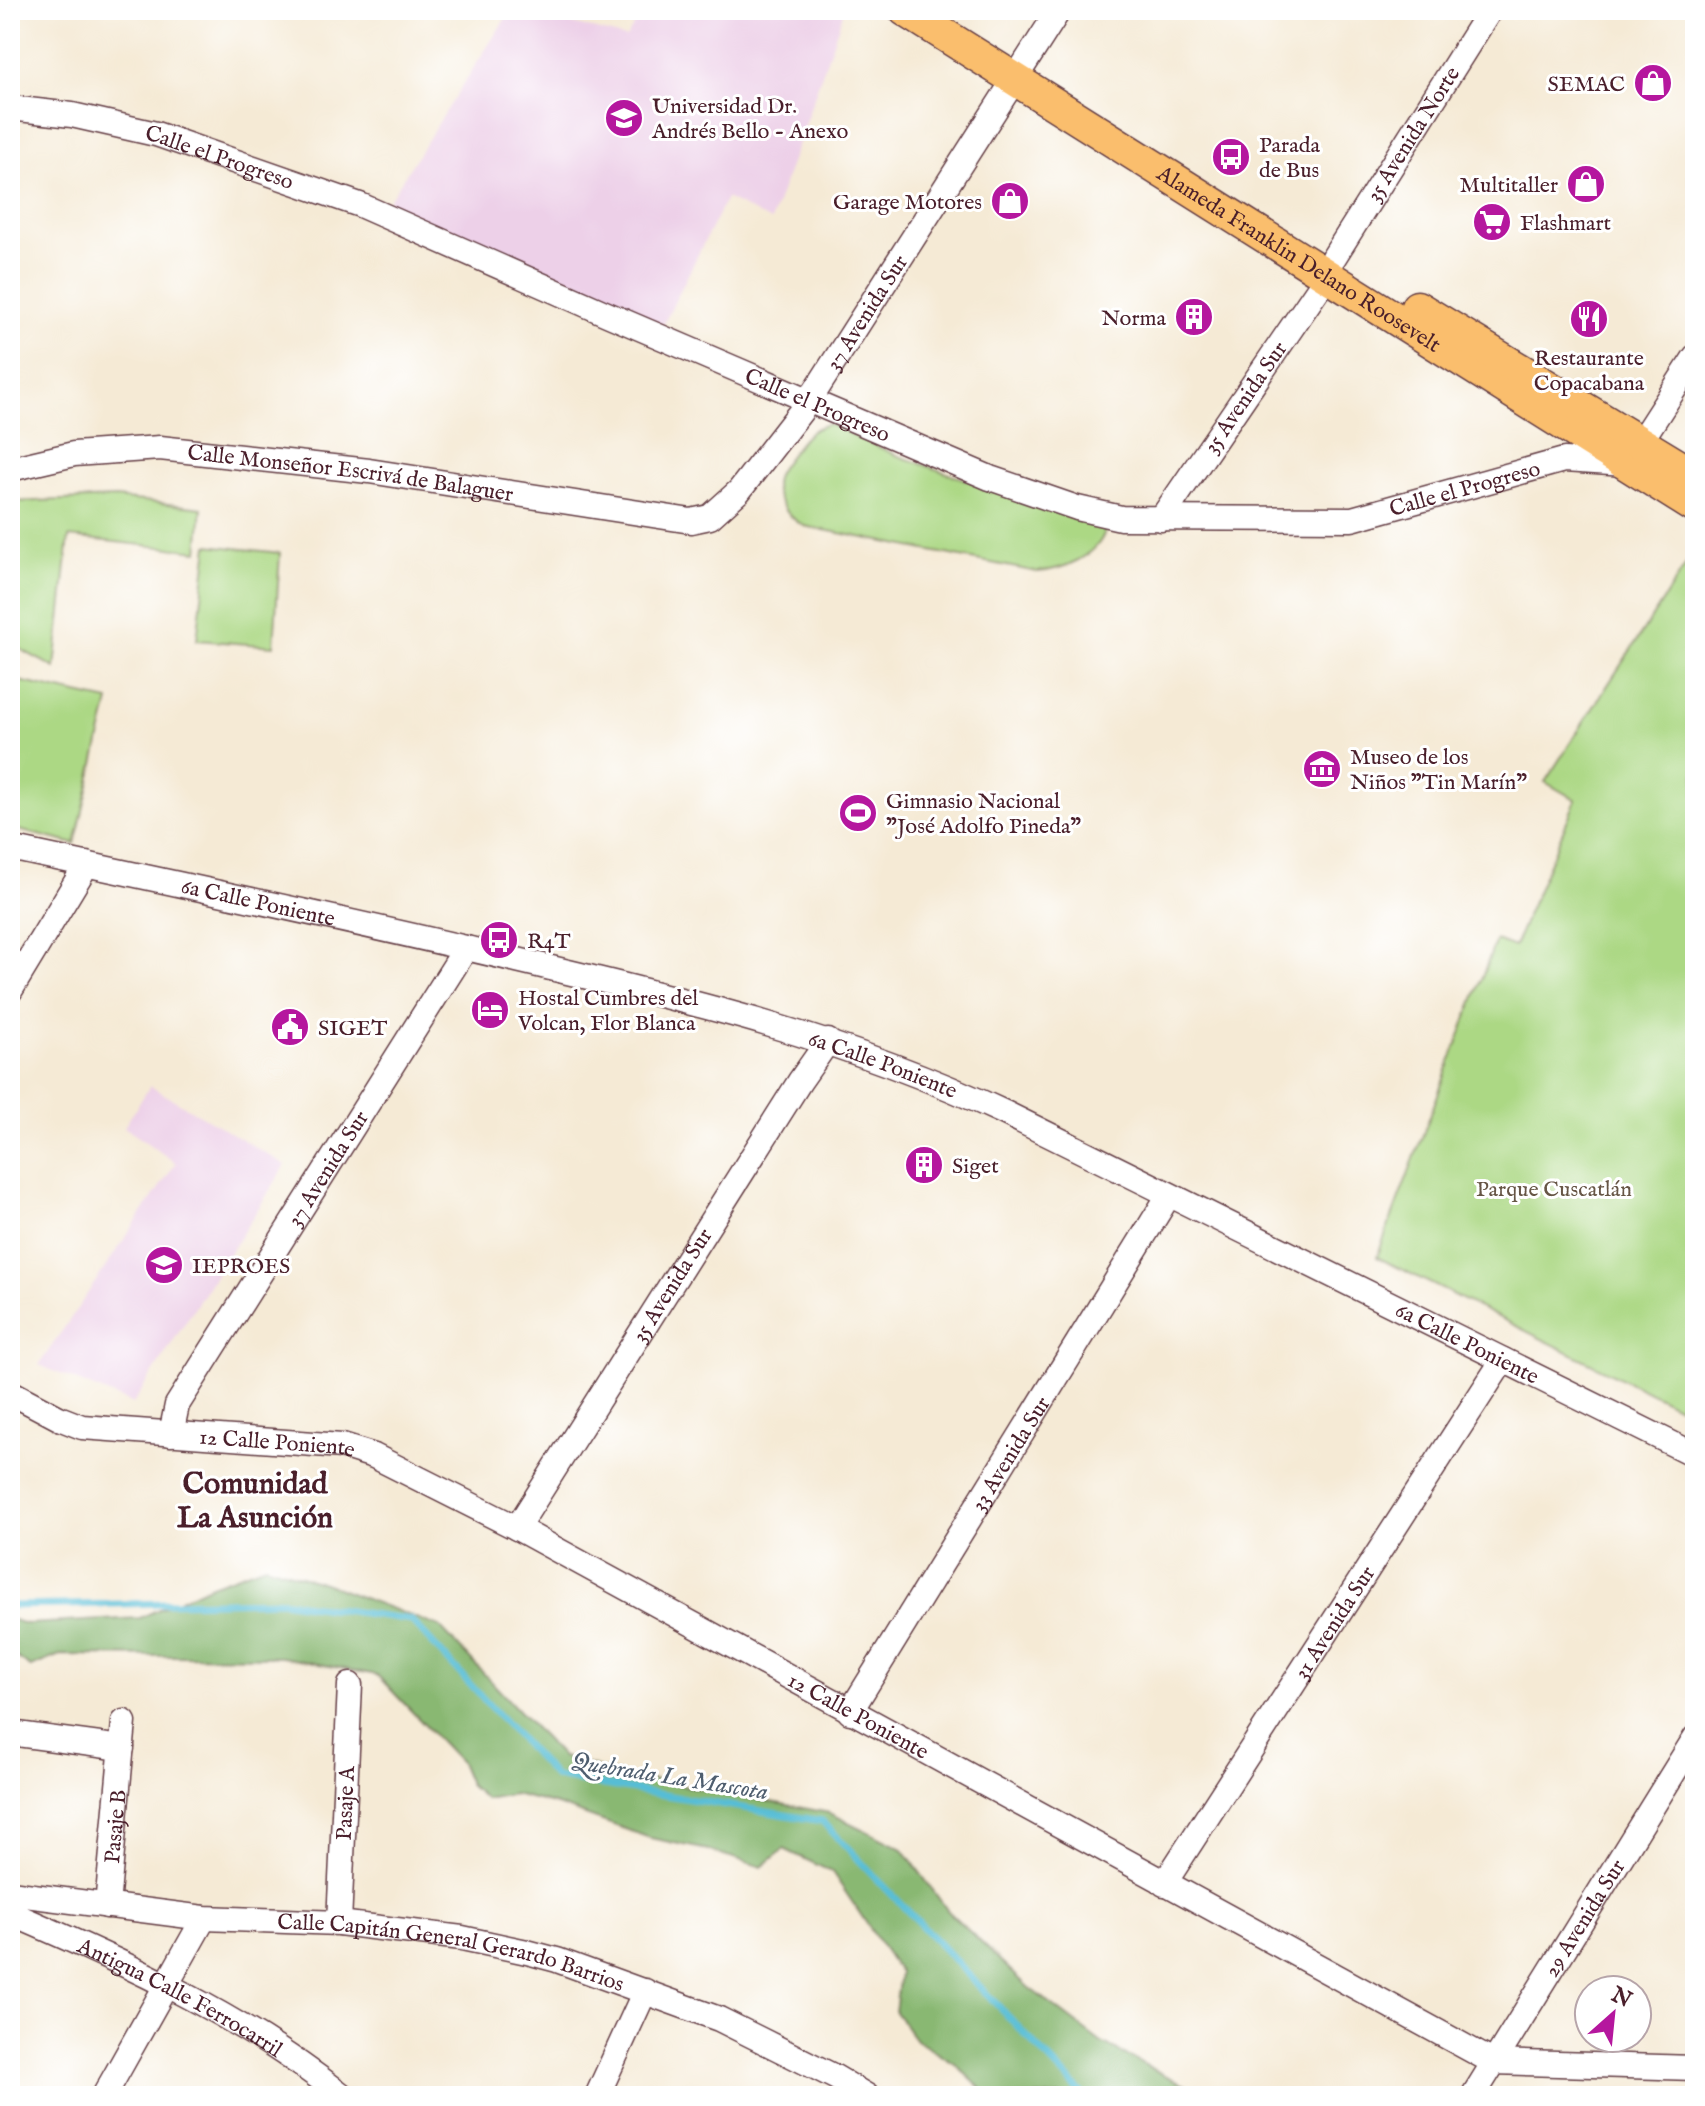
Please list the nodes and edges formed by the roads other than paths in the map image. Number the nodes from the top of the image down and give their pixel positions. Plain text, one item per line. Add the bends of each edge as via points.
1 (905, 10) edge
2 (944, 10) edge
3 (1059, 10) edge
4 (1490, 10) edge
5 (1021, 71) junction
6 (10, 108) edge
7 (1330, 266) junction
8 (1695, 357) edge
9 (809, 401) junction
10 (1633, 453) junction
11 (10, 469) edge
12 (1695, 476) edge
13 (1695, 507) edge
14 (1161, 519) junction
15 (691, 521) joint
16 (10, 848) edge
17 (87, 864) junction
18 (466, 948) junction
19 (10, 991) edge
20 (828, 1041) junction
21 (1169, 1195) junction
22 (1503, 1360) junction
23 (10, 1392) edge
24 (171, 1434) junction
25 (1695, 1455) edge
26 (517, 1528) junction
27 (350, 1685) dead end
28 (850, 1712) junction
29 (124, 1722) dead end
30 (10, 1733) edge
31 (1695, 1738) edge
32 (122, 1748) junction
33 (1164, 1884) junction
34 (10, 1893) edge
35 (107, 1906) junction
36 (10, 1913) edge
37 (204, 1918) junction
38 (339, 1923) junction
39 (168, 1984) junction
40 (645, 1991) junction
41 (1493, 2062) junction
42 (1695, 2068) edge
43 (104, 2096) edge
44 (343, 2096) edge
45 (597, 2096) edge
46 (867, 2096) edge
47 (1473, 2096) edge

1 - 5 main road, Alameda Franklin Delano Roosevelt
2 - 5 main road, Alameda Franklin Delano Roosevelt
3 - 5 street, 37 Avenida Sur
4 - 7 street, 35 Avenida Norte
5 - 7 main road, Alameda Franklin Delano Roosevelt
5 - 9 street, 37 Avenida Sur
6 - 9 street, Calle el Progreso via 156,134 332,194
7 - 10 main road, Alameda Franklin Delano Roosevelt
7 - 14 street, 35 Avenida Sur
8 - 10 street
9 - 14 street, Calle el Progreso via 990,478 1077,508 1121,518
9 - 15 street, 37 Avenida Sur via 739,491 710,517
10 - 12 main road, Alameda Franklin Delano Roosevelt
10 - 13 main road, Alameda Franklin Delano Roosevelt
10 - 14 street, Calle el Progreso via 1564,460 1352,519
11 - 15 street, Calle Monseñor Escrivá de Balaguer via 74,454 160,448 369,471
16 - 17 street, 6a Calle Poniente
17 - 18 street, 6a Calle Poniente
17 - 19 street
18 - 20 street, 6a Calle Poniente via 707,1005
18 - 24 street, 37 Avenida Sur via 177,1405
20 - 21 street, 6a Calle Poniente via 971,1097
20 - 26 street, 35 Avenida Sur
21 - 22 street, 6a Calle Poniente
21 - 28 street, 33 Avenida Sur
22 - 25 street, 6a Calle Poniente
22 - 33 street, 31 Avenida Sur
23 - 24 street, 12 Calle Poniente via 82,1427
24 - 26 street, 12 Calle Poniente via 342,1446 374,1456
26 - 28 street, 12 Calle Poniente
27 - 38 street, Pasaje A
28 - 33 street, 12 Calle Poniente
29 - 32 street
30 - 32 street
31 - 41 street, 29 Avenida Sur
32 - 35 street, Pasaje B
33 - 41 street, 12 Calle Poniente
34 - 35 street, Calle Capitán General Gerardo Barrios
35 - 37 street, Calle Capitán General Gerardo Barrios
36 - 39 street, Antigua Calle Ferrocarril
37 - 38 street, Calle Capitán General Gerardo Barrios
37 - 39 street
38 - 40 street, Calle Capitán General Gerardo Barrios via 493,1944
39 - 43 street
39 - 44 street, Antigua Calle Ferrocarril via 258,2035
40 - 45 street
40 - 46 street, Calle Capitán General Gerardo Barrios via 749,2033
41 - 42 street, 12 Calle Poniente
41 - 47 street, 29 Avenida Sur

